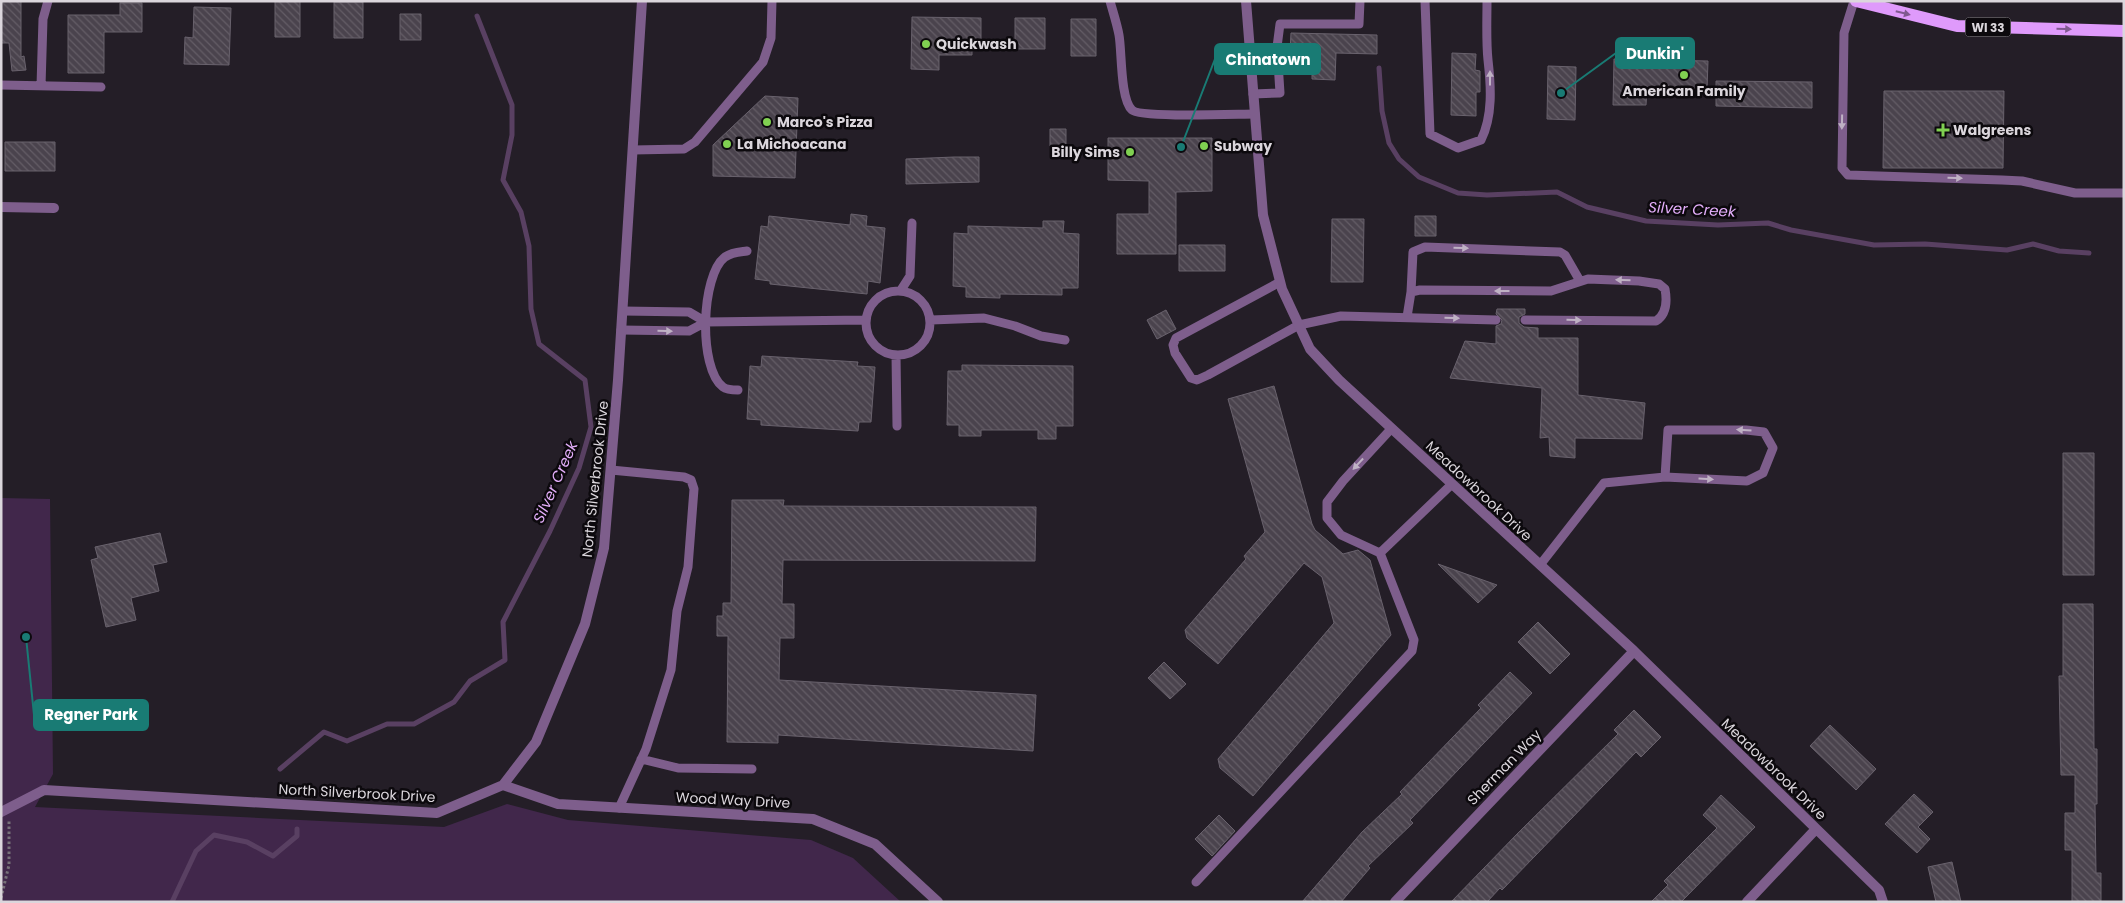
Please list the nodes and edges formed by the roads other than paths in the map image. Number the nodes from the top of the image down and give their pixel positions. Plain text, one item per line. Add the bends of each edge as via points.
1 (48, 1) edge
2 (642, 1) edge
3 (772, 1) edge
4 (1110, 1) edge
5 (1246, 1) edge
6 (1360, 1) edge
7 (1425, 1) edge
8 (1487, 1) edge
9 (1855, 1) edge
10 (2124, 31) edge
11 (1, 85) edge
12 (41, 86) junction
13 (101, 86) dead end
14 (1253, 94) junction
15 (1255, 114) junction
16 (633, 150) junction
17 (2124, 193) edge
18 (1, 207) edge
19 (54, 208) dead end
20 (912, 223) dead end
21 (747, 251) dead end
22 (1580, 281) junction
23 (1280, 282) junction
24 (901, 290) junction
25 (1411, 292) junction
26 (623, 311) junction
27 (1407, 317) junction
28 (866, 320) junction
29 (931, 320) junction
30 (1496, 320) dead end
31 (1525, 320) dead end
32 (706, 322) junction
33 (1299, 325) junction
34 (622, 330) junction
35 (1065, 340) dead end
36 (896, 355) junction
37 (738, 390) dead end
38 (897, 426) dead end
39 (1391, 429) junction
40 (611, 470) junction
41 (1665, 477) junction
42 (1452, 484) junction
43 (1380, 553) junction
44 (1540, 565) junction
45 (1634, 651) junction
46 (641, 758) junction
47 (752, 769) dead end
48 (503, 786) junction
49 (618, 808) junction
50 (5, 810) edge
51 (1816, 830) junction
52 (1196, 882) dead end
53 (938, 902) edge
54 (1395, 902) edge
55 (1747, 902) edge
56 (1883, 902) edge

1 - 12 lane via 43,18
2 - 16 street, North Silverbrook Drive
3 - 16 lane via 771,38 763,62 695,142 684,149
4 - 15 lane via 1119,34 1126,99 1132,110 1157,114
5 - 14 street, Meadowbrook Drive
6 - 14 lane via 1359,24 1280,24 1277,47 1280,93
7 -> 8 lane via 1430,134 1458,148 1481,140 1488,126 1491,72
9 -> 10 main road, WI 33 via 1957,26
9 -> 17 lane via 1844,33 1842,168 1848,175 2022,181 2075,193
11 - 12 lane
12 - 13 lane
14 - 15 street, Meadowbrook Drive
15 - 23 street, Meadowbrook Drive via 1263,215
16 - 26 street, North Silverbrook Drive
18 - 19 street
20 - 24 lane via 910,276
21 - 32 lane via 724,257 718,267 708,292
22 -> 25 lane via 1550,291
25 -> 22 lane via 1413,252 1425,247 1560,252 1566,255
31 -> 22 lane via 1656,321 1667,300 1665,289 1659,284
23 - 33 street, Meadowbrook Drive
23 - 33 lane via 1176,338 1173,345 1175,353 1191,378 1197,380
24 - 28 lane via 881,295 868,310
24 - 29 lane via 922,300
25 - 27 lane
26 - 32 lane via 689,312
26 - 34 street, North Silverbrook Drive
27 -> 30 lane
27 - 33 lane via 1340,316
28 - 32 lane
28 - 36 lane via 867,333 874,344 884,352
29 - 35 lane via 984,318
29 - 36 lane via 925,341 912,352
34 -> 32 lane via 689,331
32 - 37 lane via 706,344 718,381 724,387
33 - 39 street, Meadowbrook Drive via 1310,349
34 - 40 street, North Silverbrook Drive
36 - 38 lane
39 - 42 street, Meadowbrook Drive
39 -> 43 lane via 1327,502 1327,518 1340,535
40 - 46 lane via 684,477 691,480 694,489 688,567 677,611 671,670
40 - 48 street, North Silverbrook Drive via 604,548 584,624 536,742
41 -> 41 lane via 1747,481 1763,473 1773,448 1764,432 1668,430
41 - 44 lane via 1604,483
42 - 43 lane
42 - 44 street, Meadowbrook Drive
43 - 52 lane via 1414,640 1412,650
44 - 45 street, Meadowbrook Drive
45 - 51 street, Meadowbrook Drive
45 - 54 street, Sherman Way
46 - 47 lane via 678,768
46 - 49 lane
48 - 49 street, Wood Way Drive via 558,804
48 - 50 street, North Silverbrook Drive via 438,813 44,790
49 - 53 street, Wood Way Drive via 813,819 875,844
51 - 55 street
51 - 56 street, Meadowbrook Drive via 1880,890

